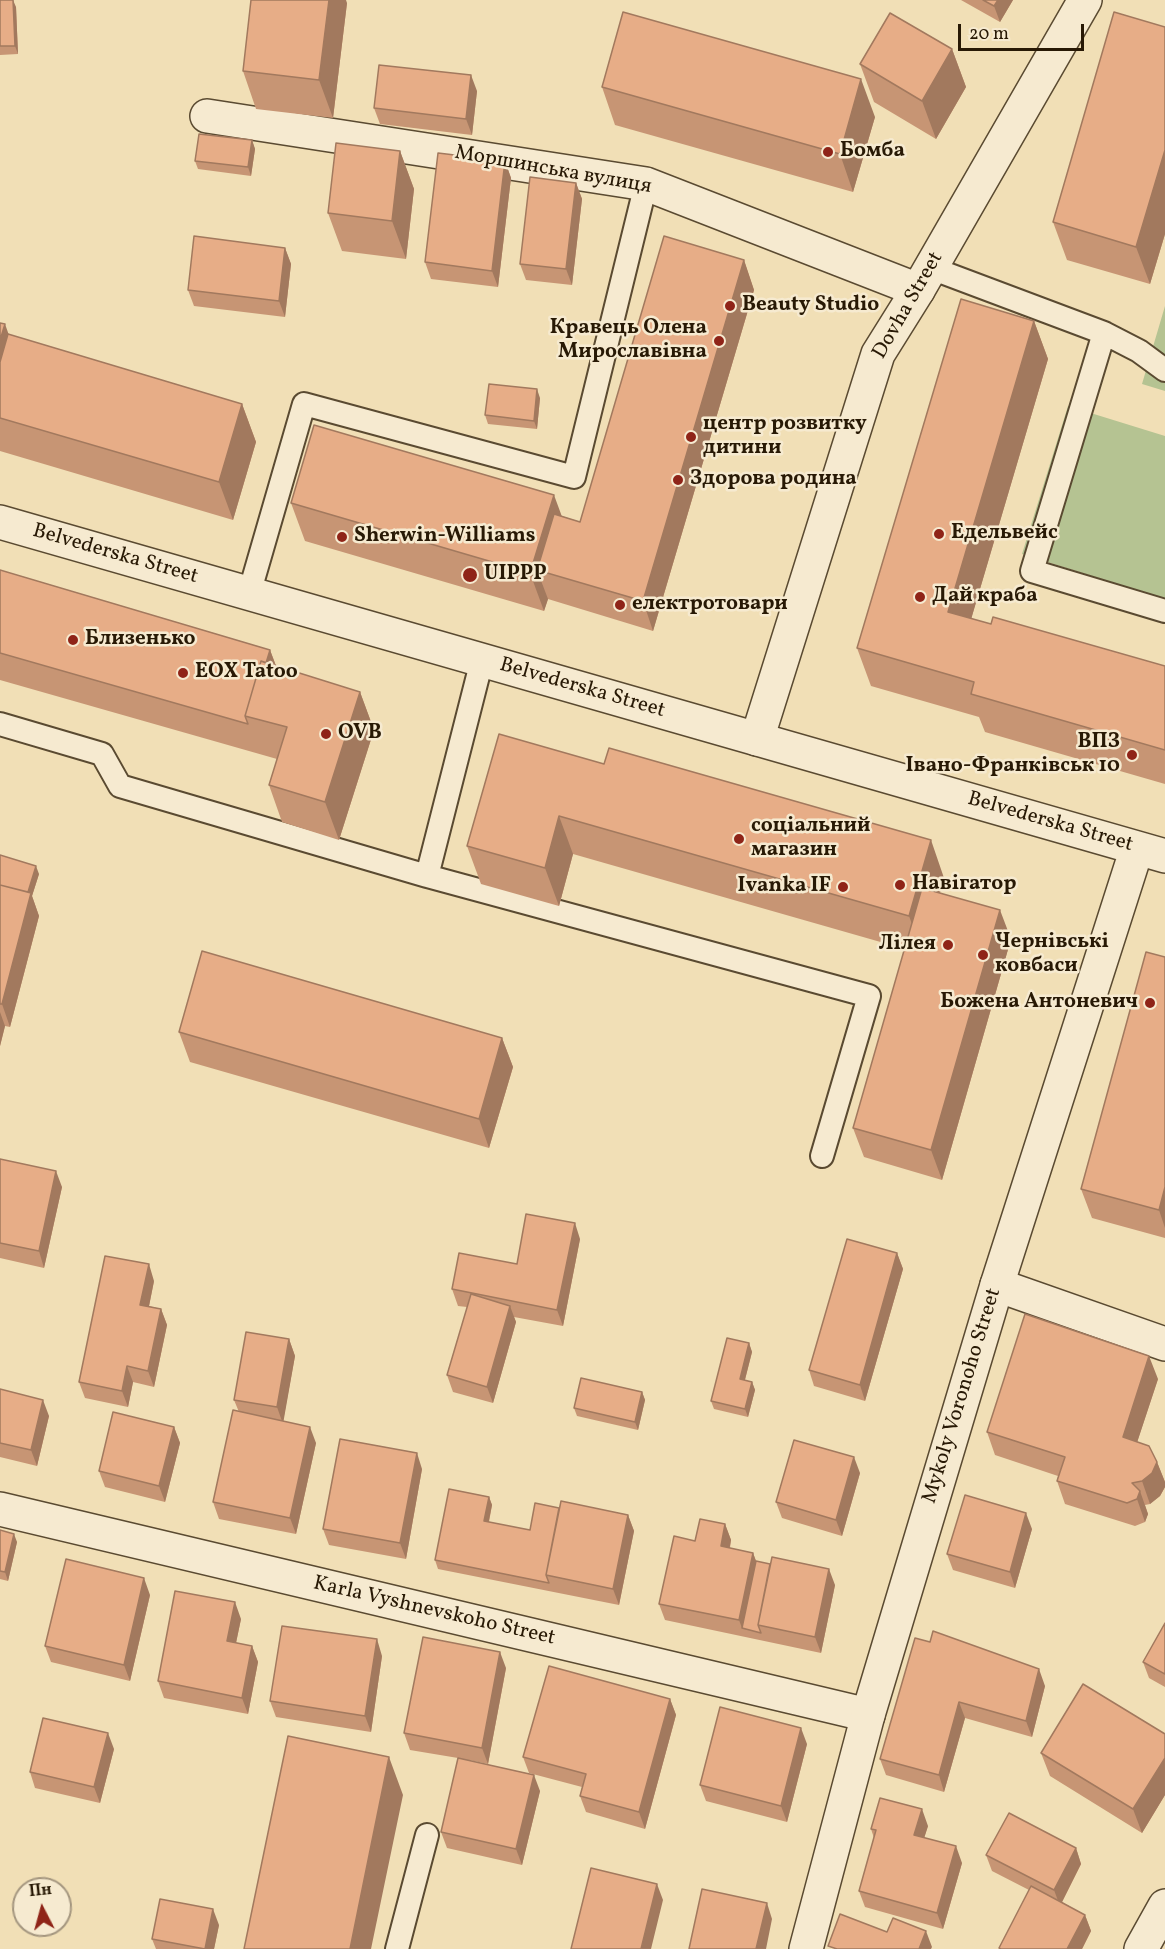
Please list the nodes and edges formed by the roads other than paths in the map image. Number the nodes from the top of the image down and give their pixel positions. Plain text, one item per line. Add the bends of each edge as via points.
1 (1085, 0) edge
2 (207, 116) dead end
3 (646, 184) junction
4 (925, 279) junction
5 (1104, 333) junction
6 (1165, 370) edge
7 (0, 522) edge
8 (249, 594) junction
9 (1165, 611) edge
10 (482, 660) junction
11 (0, 724) edge
12 (757, 739) junction
13 (1151, 852) edge
14 (427, 876) junction
15 (822, 1156) dead end
16 (997, 1285) junction
17 (1165, 1344) edge
18 (0, 1509) edge
19 (868, 1716) junction
20 (427, 1835) dead end
21 (1165, 1906) edge
22 (398, 1949) edge
23 (806, 1949) edge
24 (1141, 1949) edge

1 - 4 street, Dovha Street
2 - 3 street, Моршинська вулиця
3 - 4 street, Моршинська вулиця
3 - 8 lane via 574,477 304,404
4 - 5 lane
4 - 12 street, Dovha Street via 878,354
5 - 6 lane
5 - 9 lane via 1032,571
7 - 8 street, Belvederska Street
8 - 10 street, Belvederska Street
10 - 12 street, Belvederska Street
10 - 14 lane
11 - 14 lane via 102,754 120,786
12 - 13 street, Belvederska Street
13 - 16 street, Mykoly Voronoho Street
14 - 15 lane via 869,996
16 - 17 street
16 - 19 street, Mykoly Voronoho Street
18 - 19 street, Karla Vyshnevskoho Street
19 - 23 street, Mykoly Voronoho Street
20 - 22 lane
21 - 24 street

